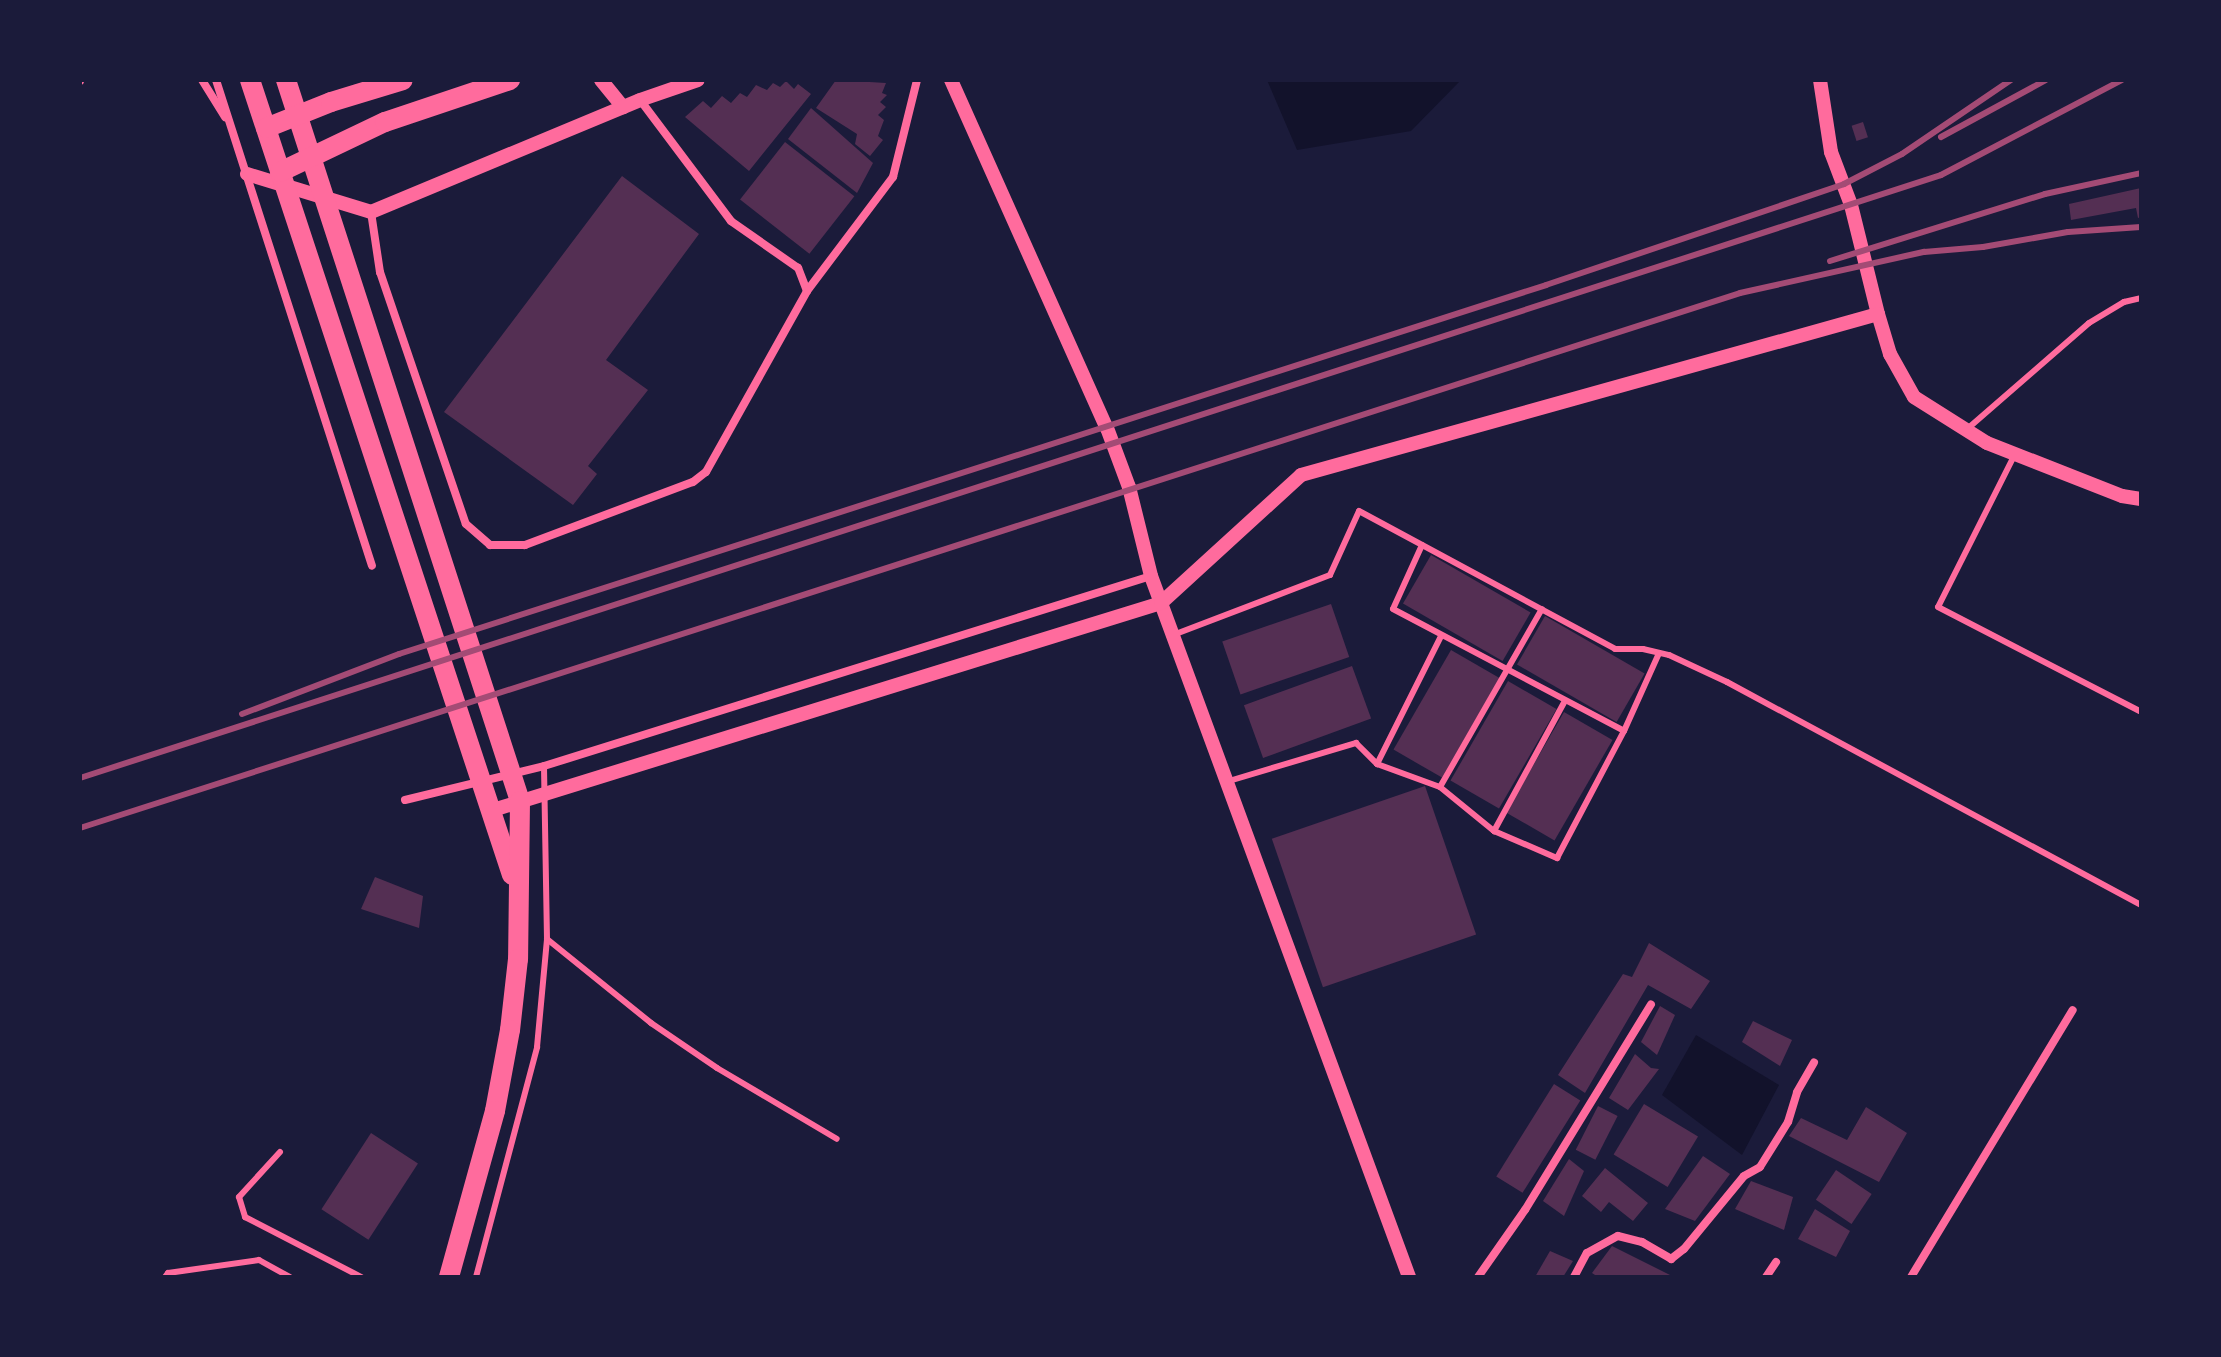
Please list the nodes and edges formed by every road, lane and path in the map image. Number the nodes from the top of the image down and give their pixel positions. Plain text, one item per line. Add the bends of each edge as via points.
1 (202, 80) edge
2 (216, 80) edge
3 (250, 80) edge
4 (286, 80) edge
5 (351, 80) edge
6 (403, 80) edge
7 (510, 80) edge
8 (601, 80) edge
9 (698, 80) edge
10 (917, 80) edge
11 (951, 80) edge
12 (1820, 80) edge
13 (380, 88) junction
14 (640, 100) junction
15 (623, 107) junction
16 (298, 115) junction
17 (232, 128) junction
18 (266, 128) junction
19 (311, 156) junction
20 (280, 172) junction
21 (247, 174) junction
22 (371, 212) junction
23 (807, 291) junction
24 (2141, 298) edge
25 (1878, 314) junction
26 (1966, 430) junction
27 (2015, 454) junction
28 (2141, 499) edge
29 (1422, 545) junction
30 (372, 566) dead end
31 (1151, 576) junction
32 (1161, 603) junction
33 (1542, 609) junction
34 (1173, 635) junction
35 (1441, 636) junction
36 (1659, 653) junction
37 (1507, 671) junction
38 (1565, 701) junction
39 (2141, 712) edge
40 (1624, 731) junction
41 (1377, 764) junction
42 (544, 766) junction
43 (1229, 781) junction
44 (1440, 787) junction
45 (405, 800) dead end
46 (520, 801) junction
47 (493, 810) junction
48 (1494, 831) junction
49 (518, 894) junction
50 (2141, 905) edge
51 (547, 939) junction
52 (1651, 1004) dead end
53 (2073, 1010) dead end
54 (1814, 1063) dead end
55 (837, 1139) dead end
56 (280, 1152) dead end
57 (1776, 1262) dead end
58 (165, 1277) edge
59 (290, 1277) edge
60 (361, 1277) edge
61 (449, 1277) edge
62 (476, 1277) edge
63 (1409, 1277) edge
64 (1478, 1277) edge
65 (1574, 1277) edge
66 (1766, 1277) edge
67 (1911, 1277) edge

1 - 17 street
2 - 17 street
3 - 18 main road
4 - 16 main road
5 - 13 main road
6 - 13 main road
7 - 19 main road via 385,122
8 - 15 street
9 - 14 street
10 - 23 street via 893,177
11 - 31 street via 1107,428 1129,487
12 - 25 street via 1831,152 1851,205
13 - 16 main road
14 - 15 street
14 - 23 street via 731,221 798,268
15 - 22 street
16 - 18 main road
16 - 19 main road
17 - 21 street
18 - 20 main road
19 - 20 main road
19 - 46 main road
20 - 47 main road
21 - 22 street
21 - 30 street
22 - 23 street via 380,272 466,524 490,545 525,545 693,482 706,472
24 - 26 lane via 2089,323
25 - 26 street via 1890,354 1914,397
25 - 32 street via 1301,475
26 - 27 street
27 - 28 street
27 - 39 lane via 1938,607
29 - 33 lane
29 - 34 lane via 1359,511 1330,575
29 - 35 lane via 1393,609
31 - 32 street
31 - 42 street
32 - 34 street
32 - 46 street
33 - 36 lane via 1615,649
33 - 37 lane
34 - 43 street
35 - 37 lane
35 - 41 lane
36 - 40 lane
36 - 50 lane via 1741,689
37 - 38 lane
37 - 44 lane
38 - 40 lane
38 - 48 lane
40 - 48 lane via 1557,858
41 - 43 lane via 1356,743
41 - 44 lane
42 - 45 street
42 - 51 lane
43 - 63 street
44 - 48 lane
46 - 47 street
46 - 49 main road
47 - 49 main road
49 - 61 main road via 516,973 495,1111
51 - 55 lane via 651,1023
51 - 62 lane via 537,1047
52 - 64 street
53 - 67 street
54 - 65 street via 1788,1122 1760,1167 1744,1176 1684,1249 1671,1259 1642,1242 1618,1236 1587,1253
56 - 60 lane via 239,1197 245,1217
57 - 66 street
58 - 59 lane via 259,1260

